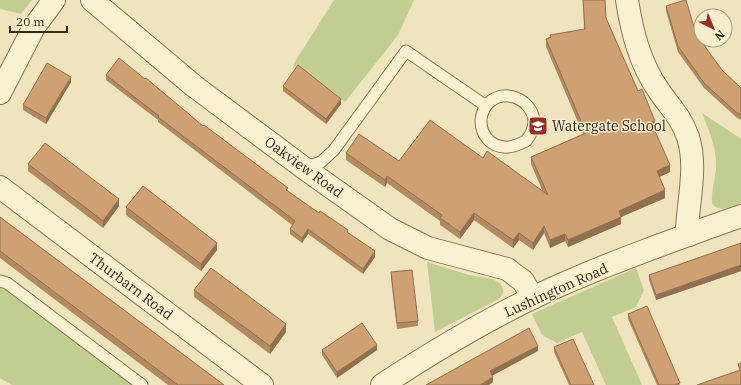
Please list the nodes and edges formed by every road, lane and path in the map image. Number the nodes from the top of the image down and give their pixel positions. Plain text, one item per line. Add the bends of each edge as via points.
1 (54, 0) edge
2 (92, 0) edge
3 (627, 0) edge
4 (0, 92) edge
5 (486, 106) junction
6 (304, 168) junction
7 (0, 188) edge
8 (741, 216) edge
9 (689, 235) junction
10 (0, 281) edge
11 (533, 298) junction
12 (142, 385) edge
13 (262, 385) edge
14 (382, 385) edge

1 - 4 street via 34,26
2 - 6 street, Oakview Road via 194,86
3 - 9 street via 631,28 642,63 658,91 676,112 688,137 693,164 687,227
5 - 5 lane via 480,119 483,134 490,142 504,147 526,141 532,133 534,122 529,110 520,100 498,95
5 - 6 lane via 406,50 334,150 321,162
6 - 11 street, Oakview Road via 390,229 428,248 507,270 523,281
7 - 13 street, Thurbarn Road
8 - 9 street, Lushington Road
9 - 11 street, Lushington Road via 589,273
10 - 12 lane via 7,283
11 - 14 street, Lushington Road via 439,347

